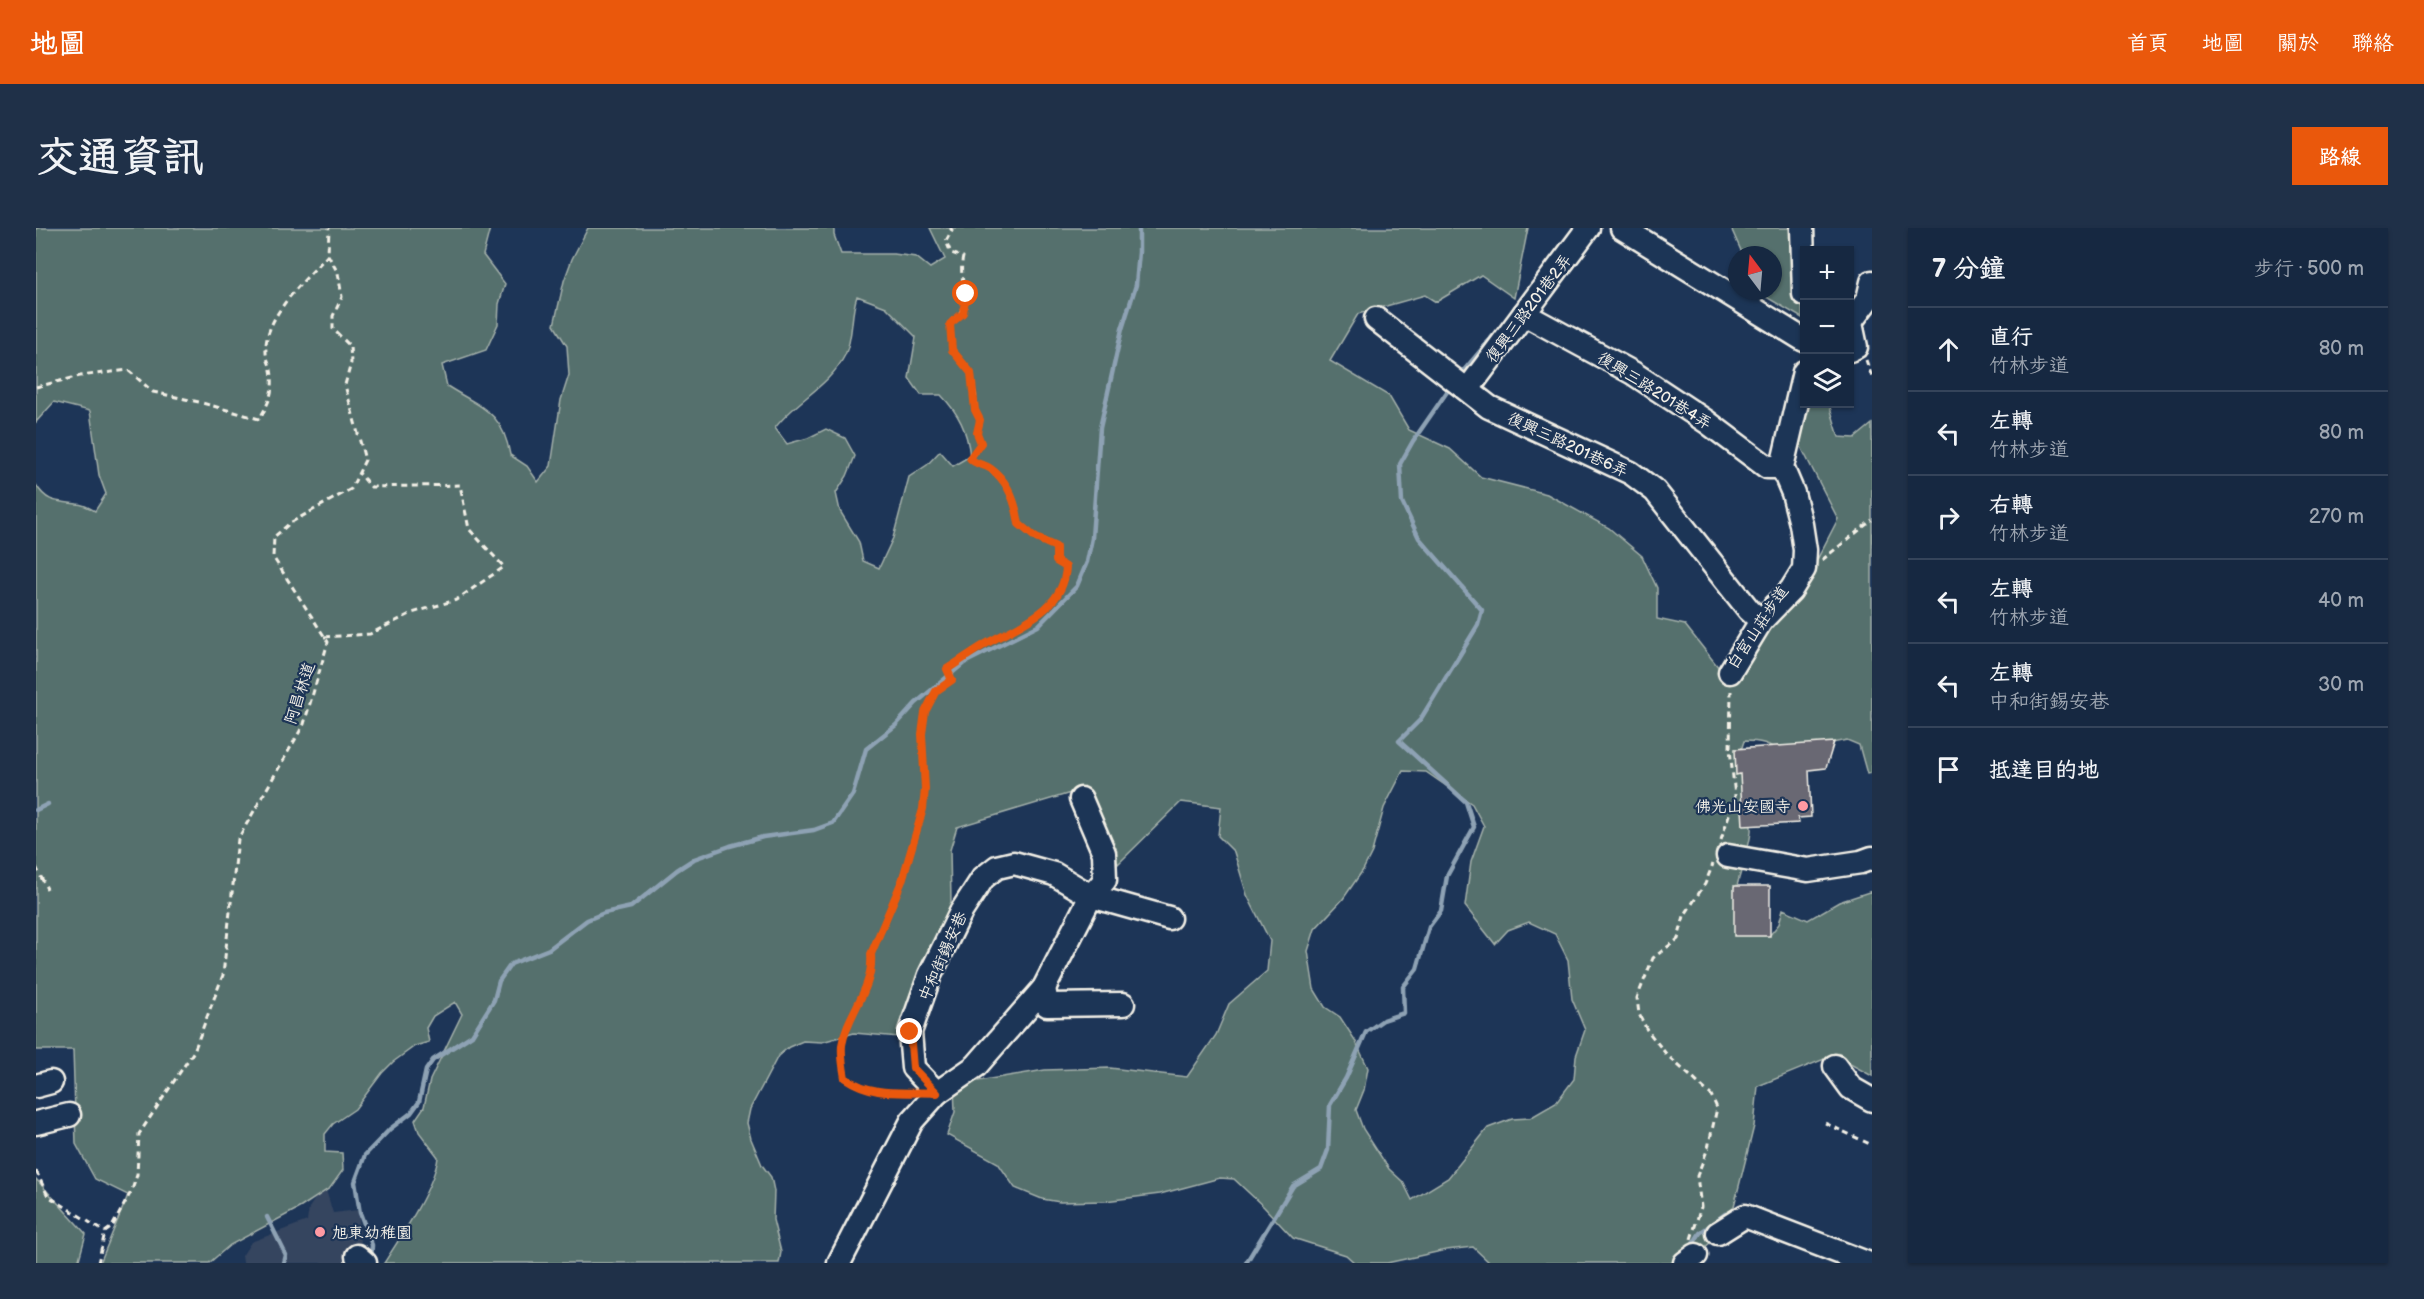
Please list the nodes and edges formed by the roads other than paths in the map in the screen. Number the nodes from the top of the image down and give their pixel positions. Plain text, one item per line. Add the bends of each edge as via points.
1 (1588, 228) edge
2 (1622, 228) edge
3 (1802, 228) edge
4 (1803, 246) edge
5 (1872, 282) edge
6 (1524, 314) junction
7 (1854, 318) edge
8 (1376, 319) dead end
9 (1800, 338) edge
10 (1468, 388) junction
11 (1800, 389) edge
12 (1782, 467) junction
13 (1761, 621) junction
14 (1731, 679) road end
15 (1081, 799) dead end
16 (1721, 854) road end
17 (1872, 858) edge
18 (1090, 896) junction
19 (1169, 918) dead end
20 (1044, 988) junction
21 (1123, 1004) dead end
22 (1835, 1066) dead end
23 (937, 1093) junction
24 (1872, 1100) edge
25 (69, 1115) dead end
26 (36, 1123) edge
27 (1718, 1233) dead end
28 (839, 1263) edge
29 (1867, 1263) edge

1 - 6 street, 復興三路201巷2弄
2 - 9 street
3 - 4 street
5 - 7 street via 1868,299
6 - 10 street, 復興三路201巷2弄
6 - 12 street, 復興三路201巷4弄 via 1633,373 1767,467
8 - 10 street, 復興三路201巷6弄
10 - 13 street, 復興三路201巷6弄 via 1489,407 1630,473 1655,491
11 - 12 street
12 - 13 street via 1801,524 1804,569 1791,590
13 - 14 street
15 - 18 street via 1104,853 1105,880
16 - 17 street via 1808,870
18 - 19 street, 中和街錫安巷
18 - 20 street
18 - 23 street, 中和街錫安巷 via 1054,874 1014,863 997,867 983,878 935,964 910,1032 913,1068
20 - 21 street via 1047,1005
20 - 23 street via 976,1066
22 - 24 street via 1851,1088
23 - 28 street via 912,1121
25 - 26 street
27 - 29 street via 1745,1216

